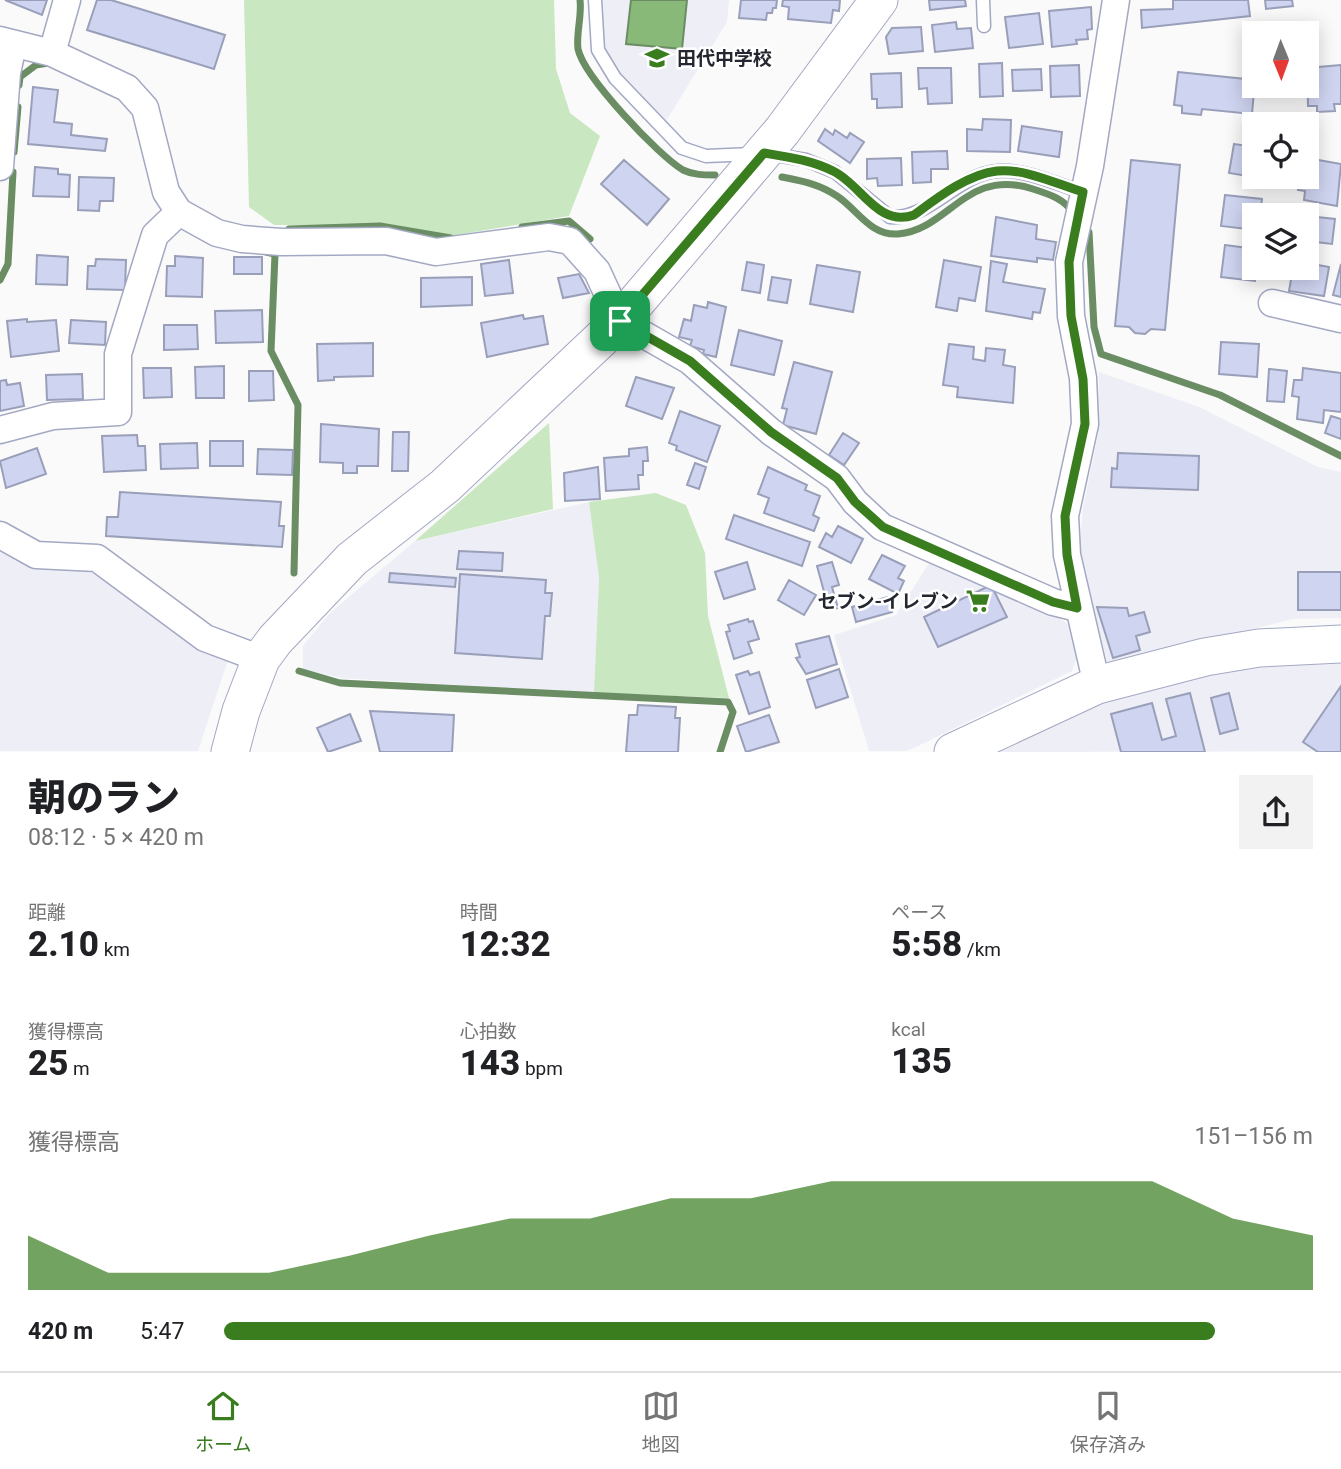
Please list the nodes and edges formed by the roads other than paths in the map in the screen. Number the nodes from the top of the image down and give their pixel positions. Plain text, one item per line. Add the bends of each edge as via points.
1 (67, 0) edge
2 (595, 0) edge
3 (878, 0) edge
4 (983, 0) edge
5 (1116, 0) edge
6 (984, 26) dead end
7 (6, 43) edge
8 (52, 53) junction
9 (764, 153) junction
10 (0, 167) edge
11 (1083, 192) junction
12 (179, 212) junction
13 (1272, 303) dead end
14 (1341, 319) edge
15 (620, 321) junction
16 (0, 430) edge
17 (0, 536) edge
18 (1077, 608) junction
19 (1341, 644) edge
20 (261, 659) junction
21 (1097, 685) junction
22 (230, 751) edge
23 (953, 751) edge

1 - 8 street
2 - 9 lane via 598,50 615,78 682,148 705,156
3 - 9 street
4 - 6 lane
5 - 11 street
7 - 8 street
7 - 10 street
8 - 12 street via 127,88 145,108 166,192
9 - 11 lane via 806,160 835,172 890,217 914,215 977,176 997,171
9 - 15 street
11 - 18 street via 1069,262 1085,424 1065,516
12 - 15 street via 217,233 281,242 386,241 436,251 549,237 570,242 597,271
12 - 16 street via 155,235 118,354 118,412 53,416
13 - 14 street
15 - 18 street via 690,361 771,432 837,478 883,527 1053,602
15 - 20 street via 445,486 352,559
17 - 20 street via 36,555 97,558 205,638
18 - 21 street
19 - 21 street via 1245,650
20 - 22 street
21 - 23 street

